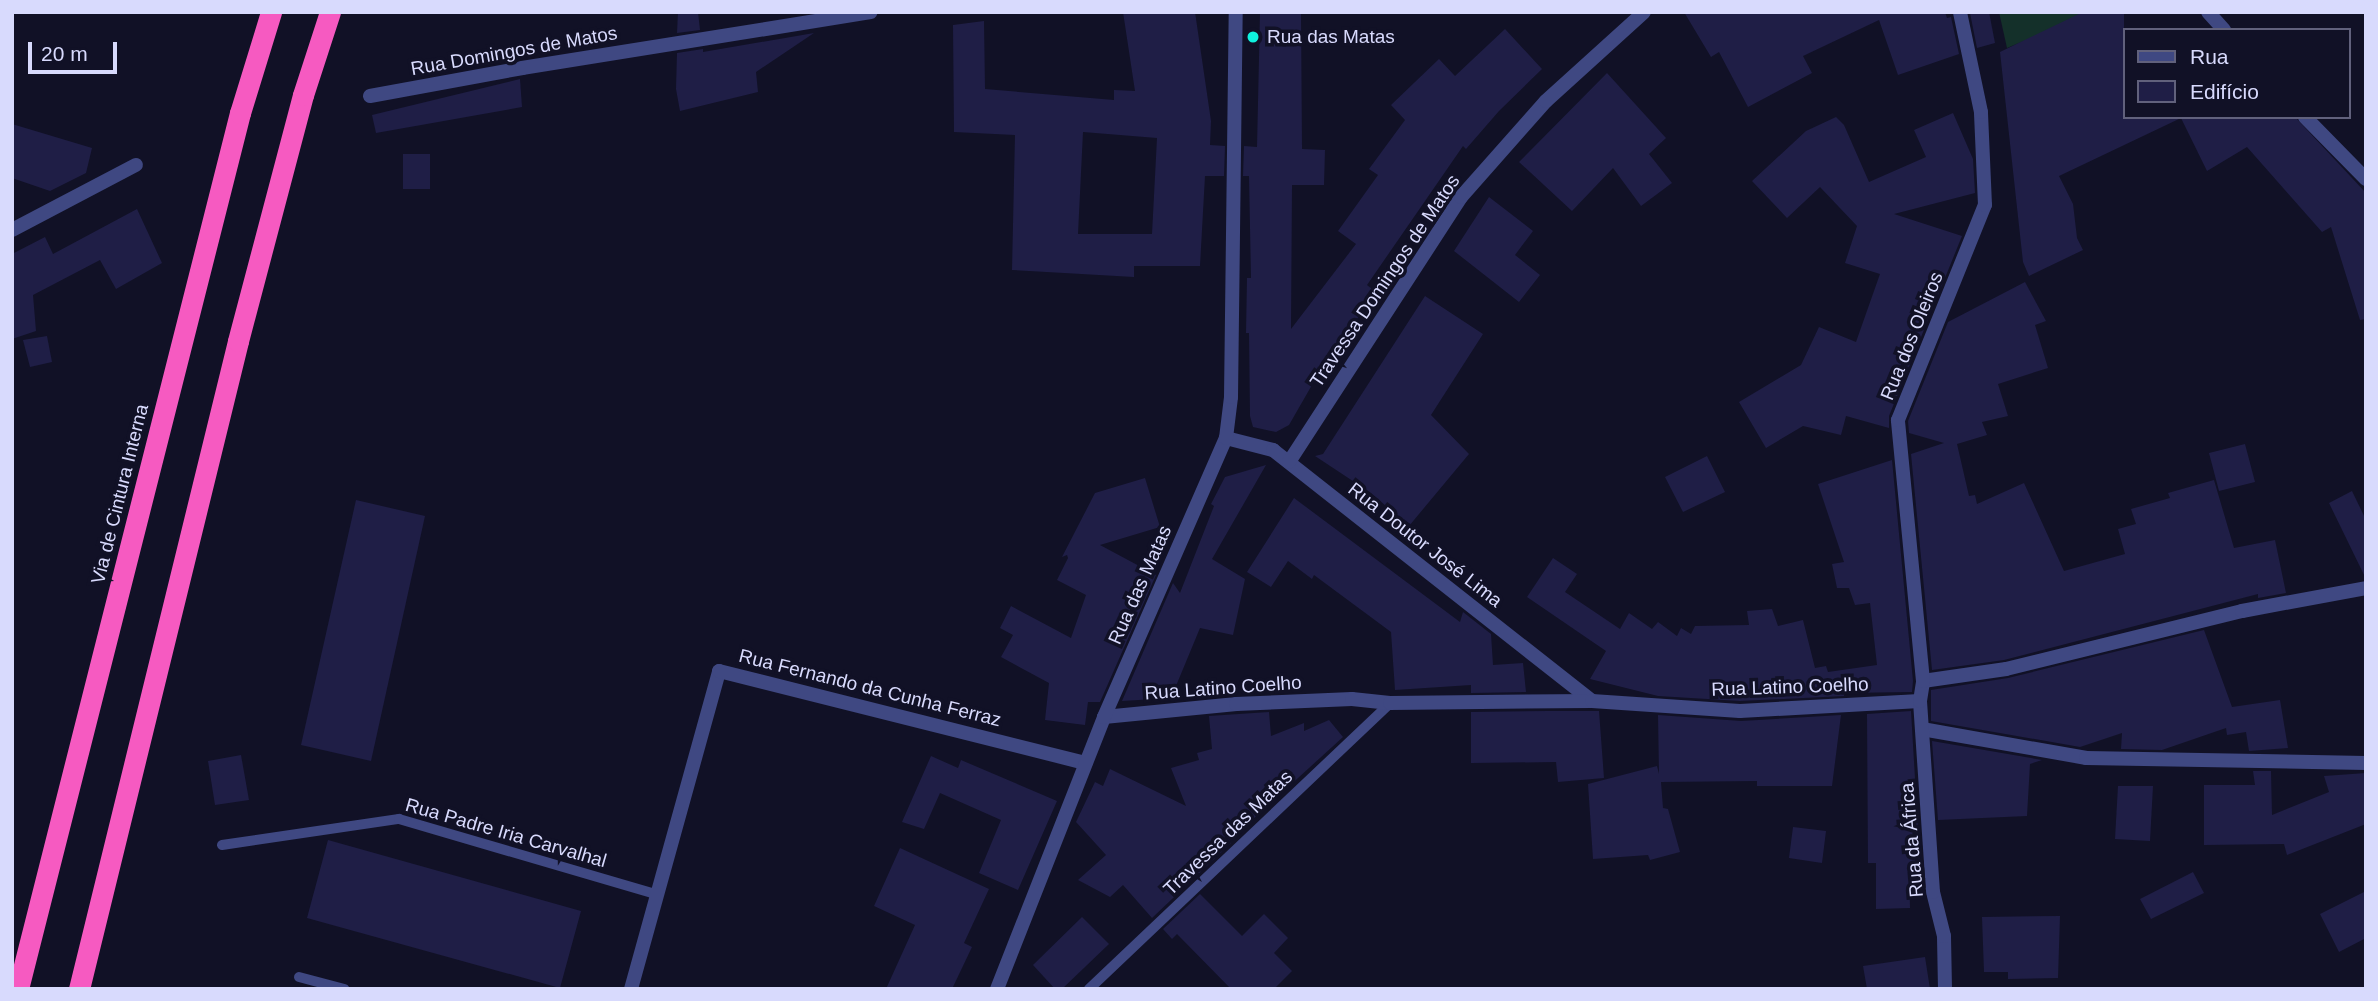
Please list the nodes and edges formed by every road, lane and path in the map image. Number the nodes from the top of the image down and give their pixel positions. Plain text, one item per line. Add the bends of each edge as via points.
1 (271, 12) edge
2 (330, 12) edge
3 (871, 12) edge
4 (1236, 12) edge
5 (1644, 12) edge
6 (1960, 12) edge
7 (2208, 12) edge
8 (2222, 28) edge
9 (370, 96) dead end
10 (2307, 119) edge
11 (136, 165) dead end
12 (2366, 179) edge
13 (12, 230) edge
14 (1226, 438) junction
15 (1289, 462) junction
16 (2366, 588) edge
17 (1923, 681) junction
18 (1592, 701) junction
19 (1920, 701) junction
20 (1390, 703) junction
21 (1104, 716) junction
22 (1922, 729) junction
23 (1086, 763) junction
24 (2366, 763) edge
25 (222, 845) dead end
26 (656, 894) junction
27 (299, 977) dead end
28 (18, 989) edge
29 (79, 989) edge
30 (344, 989) edge
31 (631, 989) edge
32 (997, 989) edge
33 (1089, 989) edge
34 (1945, 989) edge

1 - 28 highway, Via de Cintura Interna via 240,113
2 - 29 highway via 303,95 235,354
3 - 9 street, Rua Domingos de Matos
4 - 14 street, Rua das Matas via 1231,397
5 - 15 street, Travessa Domingos de Matos via 1546,101 1461,197
6 - 17 street, Rua dos Oleiros via 1982,112 1985,205 1898,420
7 - 8 street
10 - 12 street
11 - 13 street
14 - 15 street, Rua Doutor José Lima via 1273,450
14 - 21 street, Rua das Matas
15 - 18 street, Rua Doutor José Lima
16 - 17 street via 2242,611 2006,669
17 - 19 street
18 - 19 street, Rua Latino Coelho via 1740,711
18 - 20 street, Rua Latino Coelho
19 - 22 street, Rua da África
20 - 21 street, Rua Latino Coelho via 1352,699 1249,703
20 - 33 lane, Travessa das Matas
21 - 23 street, Rua das Matas
22 - 24 street via 2086,758
22 - 34 street, Rua da África via 1933,892 1944,936
23 - 26 street, Rua Fernando da Cunha Ferraz via 719,671
23 - 32 street, Rua das Matas
25 - 26 lane, Rua Padre Iria Carvalhal via 399,819
26 - 31 street, Rua Fernando da Cunha Ferraz
27 - 30 lane

